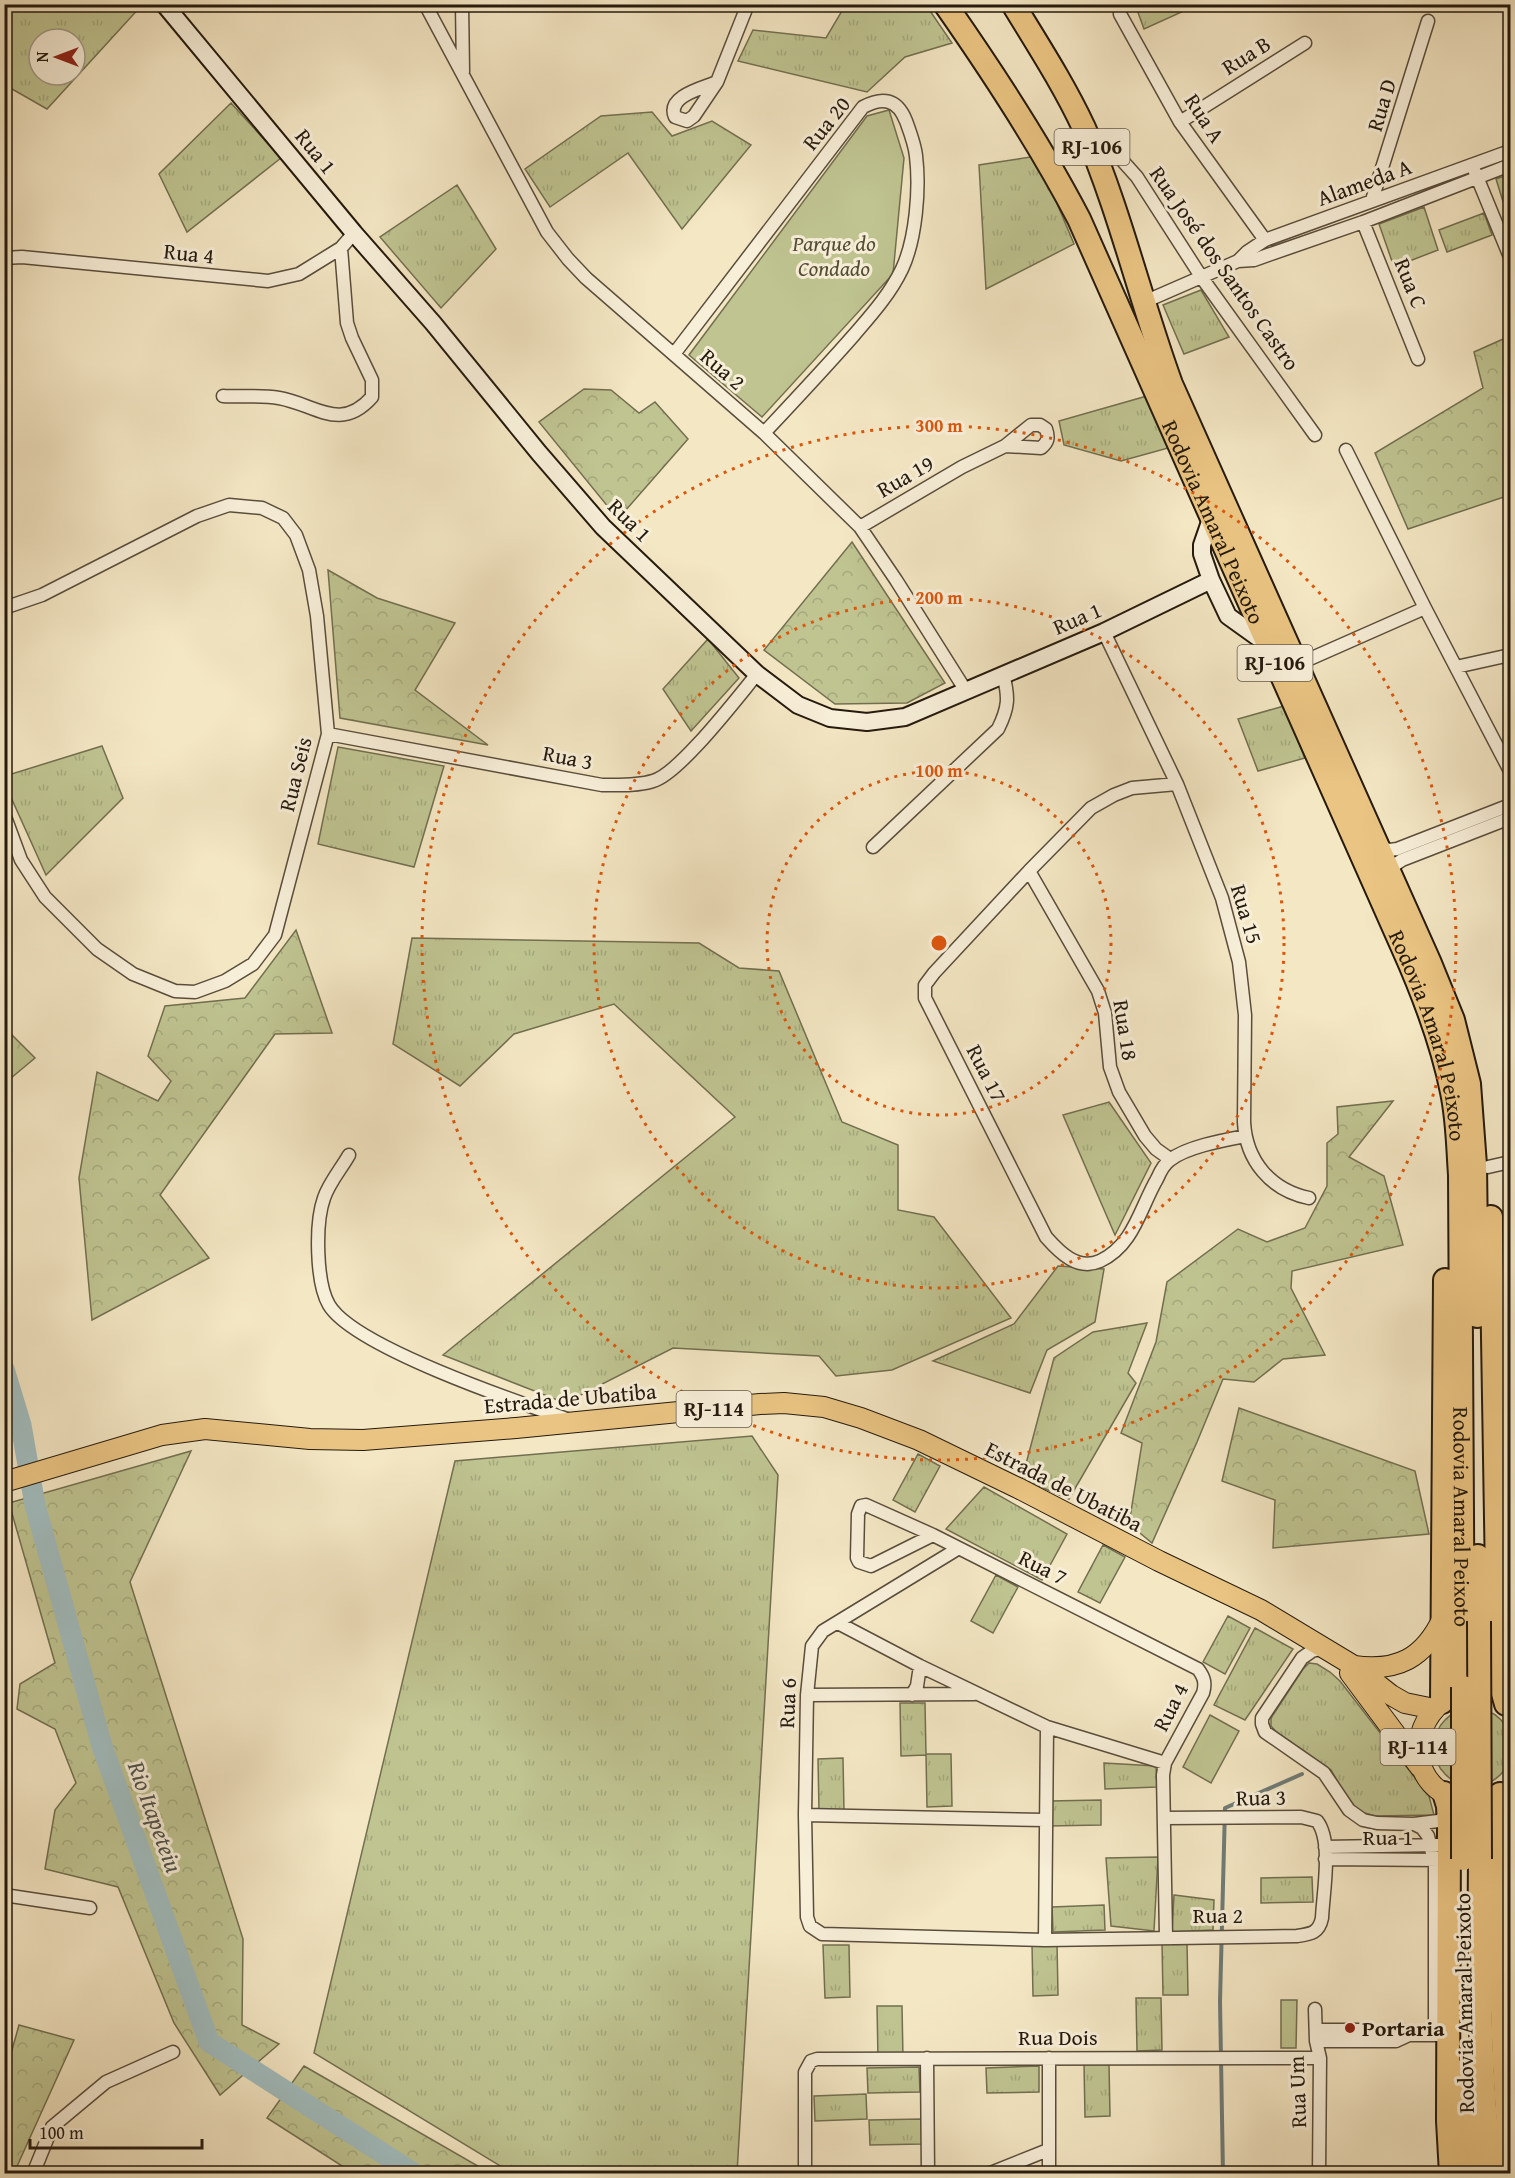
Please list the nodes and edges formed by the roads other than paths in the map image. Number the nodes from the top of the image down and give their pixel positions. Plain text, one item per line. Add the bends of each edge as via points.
1 (164, 4) edge
2 (425, 4) edge
3 (462, 4) edge
4 (748, 4) edge
5 (945, 4) edge
6 (1013, 4) edge
7 (1120, 14) dead end
8 (1428, 21) dead end
9 (1305, 43) dead end
10 (463, 74) junction
11 (717, 82) dead end
12 (1180, 122) junction
13 (1088, 138) junction
14 (1510, 152) edge
15 (1472, 165) junction
16 (1510, 165) edge
17 (1477, 177) junction
18 (1372, 200) junction
19 (1364, 222) junction
20 (354, 233) junction
21 (1265, 240) junction
22 (341, 248) junction
23 (1510, 257) edge
24 (4, 258) edge
25 (1238, 261) junction
26 (1202, 278) junction
27 (1144, 302) junction
28 (674, 354) junction
29 (1418, 359) dead end
30 (223, 396) dead end
31 (764, 433) junction
32 (1315, 435) dead end
33 (1005, 446) dead end
34 (1346, 450) dead end
35 (1211, 519) junction
36 (860, 527) junction
37 (1211, 580) junction
38 (4, 608) edge
39 (1425, 608) junction
40 (1104, 632) junction
41 (1268, 645) junction
42 (1510, 655) edge
43 (1296, 665) junction
44 (1456, 667) junction
45 (757, 674) junction
46 (1003, 674) junction
47 (966, 691) junction
48 (328, 734) junction
49 (1510, 771) edge
50 (1177, 784) junction
51 (1510, 805) edge
52 (4, 814) edge
53 (1510, 818) edge
54 (873, 848) dead end
55 (1378, 848) junction
56 (1029, 871) junction
57 (1390, 874) junction
58 (1469, 1084) junction
59 (1245, 1136) junction
60 (349, 1155) dead end
61 (1170, 1160) junction
62 (1510, 1162) edge
63 (1488, 1167) junction
64 (1309, 1198) dead end
65 (576, 1422) junction
66 (8, 1482) edge
67 (1503, 1517) edge
68 (933, 1535) junction
69 (960, 1548) junction
70 (856, 1611) junction
71 (1462, 1619) junction
72 (838, 1623) junction
73 (859, 1634) junction
74 (1340, 1657) junction
75 (920, 1666) junction
76 (1198, 1670) joint
77 (977, 1694) junction
78 (807, 1695) junction
79 (912, 1695) junction
80 (1438, 1706) junction
81 (1508, 1706) edge
82 (1047, 1727) junction
83 (1165, 1763) junction
84 (1427, 1777) junction
85 (1505, 1790) edge
86 (1444, 1793) junction
87 (805, 1815) junction
88 (1449, 1816) junction
89 (1164, 1818) junction
90 (1045, 1820) junction
91 (1414, 1824) junction
92 (1440, 1842) junction
93 (1325, 1853) junction
94 (1457, 1861) junction
95 (4, 1895) edge
96 (90, 1908) dead end
97 (1504, 1910) edge
98 (822, 1934) joint
99 (1166, 1936) junction
100 (1045, 1940) junction
101 (1315, 2009) dead end
102 (1404, 2032) junction
103 (1316, 2035) junction
104 (1441, 2035) junction
105 (173, 2052) dead end
106 (927, 2058) junction
107 (1049, 2058) junction
108 (1320, 2058) junction
109 (1048, 2150) junction
110 (1510, 2162) edge
111 (33, 2174) edge
112 (806, 2174) edge
113 (928, 2174) edge
114 (988, 2174) edge
115 (1049, 2174) edge
116 (1319, 2174) edge
117 (1451, 2174) edge
118 (1470, 2174) edge
119 (1491, 2174) edge

1 - 20 street, Rua 1
2 - 10 street, Rua 2
3 - 10 street, Rua 2
4 - 11 street
5 - 35 highway, Rodovia Amaral Peixoto / RJ-106 via 1054,170
6 - 13 highway, Rodovia Amaral Peixoto / RJ-106 via 1051,65
7 - 12 street, Rua A
8 - 18 street, Rua D
9 - 12 street, Rua B
10 - 28 street, Rua 2 via 554,241 586,278
12 - 21 street, Rua A
13 - 26 street, Rua José dos Santos Castro via 1105,146 1137,177
13 - 27 highway, Rodovia Amaral Peixoto / RJ-106
14 - 15 street, Alameda A
15 - 17 street
15 - 18 street, Alameda A
16 - 17 street, Alameda A
17 - 19 street, Alameda A
17 - 23 street
18 - 21 street, Alameda A
19 - 25 street, Alameda A via 1254,260
19 - 29 street, Rua C
20 - 22 street, Rua 4
20 - 45 street, Rua 1 via 603,527
21 - 25 street, Alameda A
22 - 24 street, Rua 4 via 299,274 268,281
22 - 30 street via 347,323 372,380 372,397 362,408 340,415 276,398
25 - 26 street, Alameda A
26 - 27 street, Alameda A
26 - 32 street, Rua José dos Santos Castro
27 - 43 highway, Rodovia Amaral Peixoto / RJ-106 via 1172,384
28 - 31 street, Rua 2
28 - 31 street, Rua 20 via 863,107 876,100 896,105 905,118 916,155 913,230 903,268 884,300
31 - 36 street, Rua 2
33 - 36 street, Rua 19
34 - 39 street
35 - 37 street via 1202,544
35 - 41 highway, Rodovia Amaral Peixoto / RJ-106
36 - 47 street, Rua 2
37 - 40 street, Rua 1
37 - 41 street via 1228,616
38 - 48 street, Rua Seis via 42,595 197,516 228,506 262,508 283,518 296,535 309,570
39 - 43 street
39 - 44 street
40 - 46 street, Rua 1
40 - 50 street, Rua 15
41 - 71 highway, Rodovia Amaral Peixoto / RJ-106 via 1415,975 1438,1033 1454,1104 1460,1175
42 - 44 street
43 - 55 highway, Rodovia Amaral Peixoto / RJ-106
44 - 49 street
45 - 47 street, Rua 1 via 798,705 830,718 867,722 905,717
45 - 48 street, Rua 3 via 677,767 655,781 630,785 602,785
46 - 47 street, Rua 1
46 - 54 street via 1008,693 1006,712 998,729
48 - 52 street, Rua Seis via 274,935 253,964 225,981 195,992 175,991 133,974 97,949 45,897 21,860
50 - 56 street, Rua 17 via 1132,788 1091,808
50 - 59 street, Rua 15 via 1222,898 1239,962 1245,1015
51 - 55 street via 1397,849
53 - 57 street via 1402,860
55 - 57 highway, Rodovia Amaral Peixoto / RJ-106
56 - 61 street, Rua 18 via 1098,991 1105,1013 1110,1067 1119,1092 1145,1136
56 - 61 street, Rua 17 via 930,978 924,992 930,1007 1046,1237 1067,1258 1086,1265 1119,1248 1133,1230 1153,1185
57 - 58 highway, Rodovia Amaral Peixoto / RJ-106 via 1443,994
58 - 63 highway
58 - 71 highway, Rodovia Amaral Peixoto / RJ-106 via 1476,1195
59 - 61 street via 1208,1144
59 - 64 street, Rua 15 via 1262,1172 1287,1191
60 - 65 street via 324,1196 317,1234 323,1287 328,1304 338,1317 357,1331 469,1384
62 - 63 street
63 - 67 highway
65 - 66 main road, Estrada de Ubatiba / RJ-114 via 363,1440 186,1431
65 - 74 main road, Estrada de Ubatiba / RJ-114 via 784,1403 844,1413 919,1440 1018,1488 1260,1610
67 - 81 highway via 1498,1666
68 - 68 street, Rua 7 via 861,1506 856,1551 859,1562 878,1563
68 - 69 street, Rua 7
69 - 70 street, Rua 6
69 - 76 street, Rua 7
70 - 72 street, Rua 6
70 - 73 street
71 - 74 main road via 1418,1654 1395,1665 1380,1668
71 - 80 highway
71 - 94 highway, Rodovia Amaral Peixoto / RJ-106, bridge
72 - 73 street
72 - 78 street, Rua 6 via 823,1631 812,1646
73 - 75 street
74 - 80 main road, Estrada de Ubatiba / RJ-114 via 1406,1703
74 - 84 main road, Estrada de Ubatiba / RJ-114
74 - 91 street via 1312,1651 1302,1658 1265,1713 1262,1729 1324,1773 1359,1818 1372,1823
75 - 77 street
75 - 79 street
76 - 83 street, Rua 4 via 1205,1682 1203,1693
77 - 79 street
77 - 82 street
78 - 79 street
78 - 87 street, Rua 6
80 - 81 main road, RJ-114 via 1451,1697 1470,1693 1489,1695
80 - 84 main road, RJ-114 via 1422,1727 1418,1747
82 - 83 street
82 - 90 street
83 - 89 street
84 - 86 main road, RJ-114
85 - 86 main road, RJ-114 via 1475,1802
85 - 97 highway
86 - 88 highway
87 - 90 street
87 - 98 street, Rua 6 via 807,1917 810,1926
88 - 91 street
88 - 92 highway
89 - 93 street, Rua 3 via 1310,1818 1320,1825
89 - 99 street
90 - 100 street
91 - 92 street
92 - 93 street, Rua 1
92 - 94 highway
93 - 94 street, Rua 1
93 - 99 street, Rua 2 via 1322,1918 1317,1931 1297,1936
94 - 104 highway
94 - 118 highway, Rodovia Amaral Peixoto / RJ-106 via 1462,2056
94 - 119 highway, Rodovia Amaral Peixoto / RJ-106 via 1479,2006
95 - 96 street
97 - 110 highway via 1504,2066
98 - 100 street, Rua 2
99 - 100 street, Rua 2
101 - 103 street, Rua Um
102 - 103 street via 1368,2030
102 - 103 street via 1396,2041
102 - 104 street
103 - 108 street, Rua Um
104 - 117 highway
105 - 111 street via 106,2082 52,2127
106 - 107 street, Rua Dois
106 - 112 street, Rua Dois via 811,2061 805,2072
106 - 113 street
107 - 108 street, Rua Dois
107 - 109 street
108 - 116 street, Rua Um
109 - 114 street
109 - 115 street

